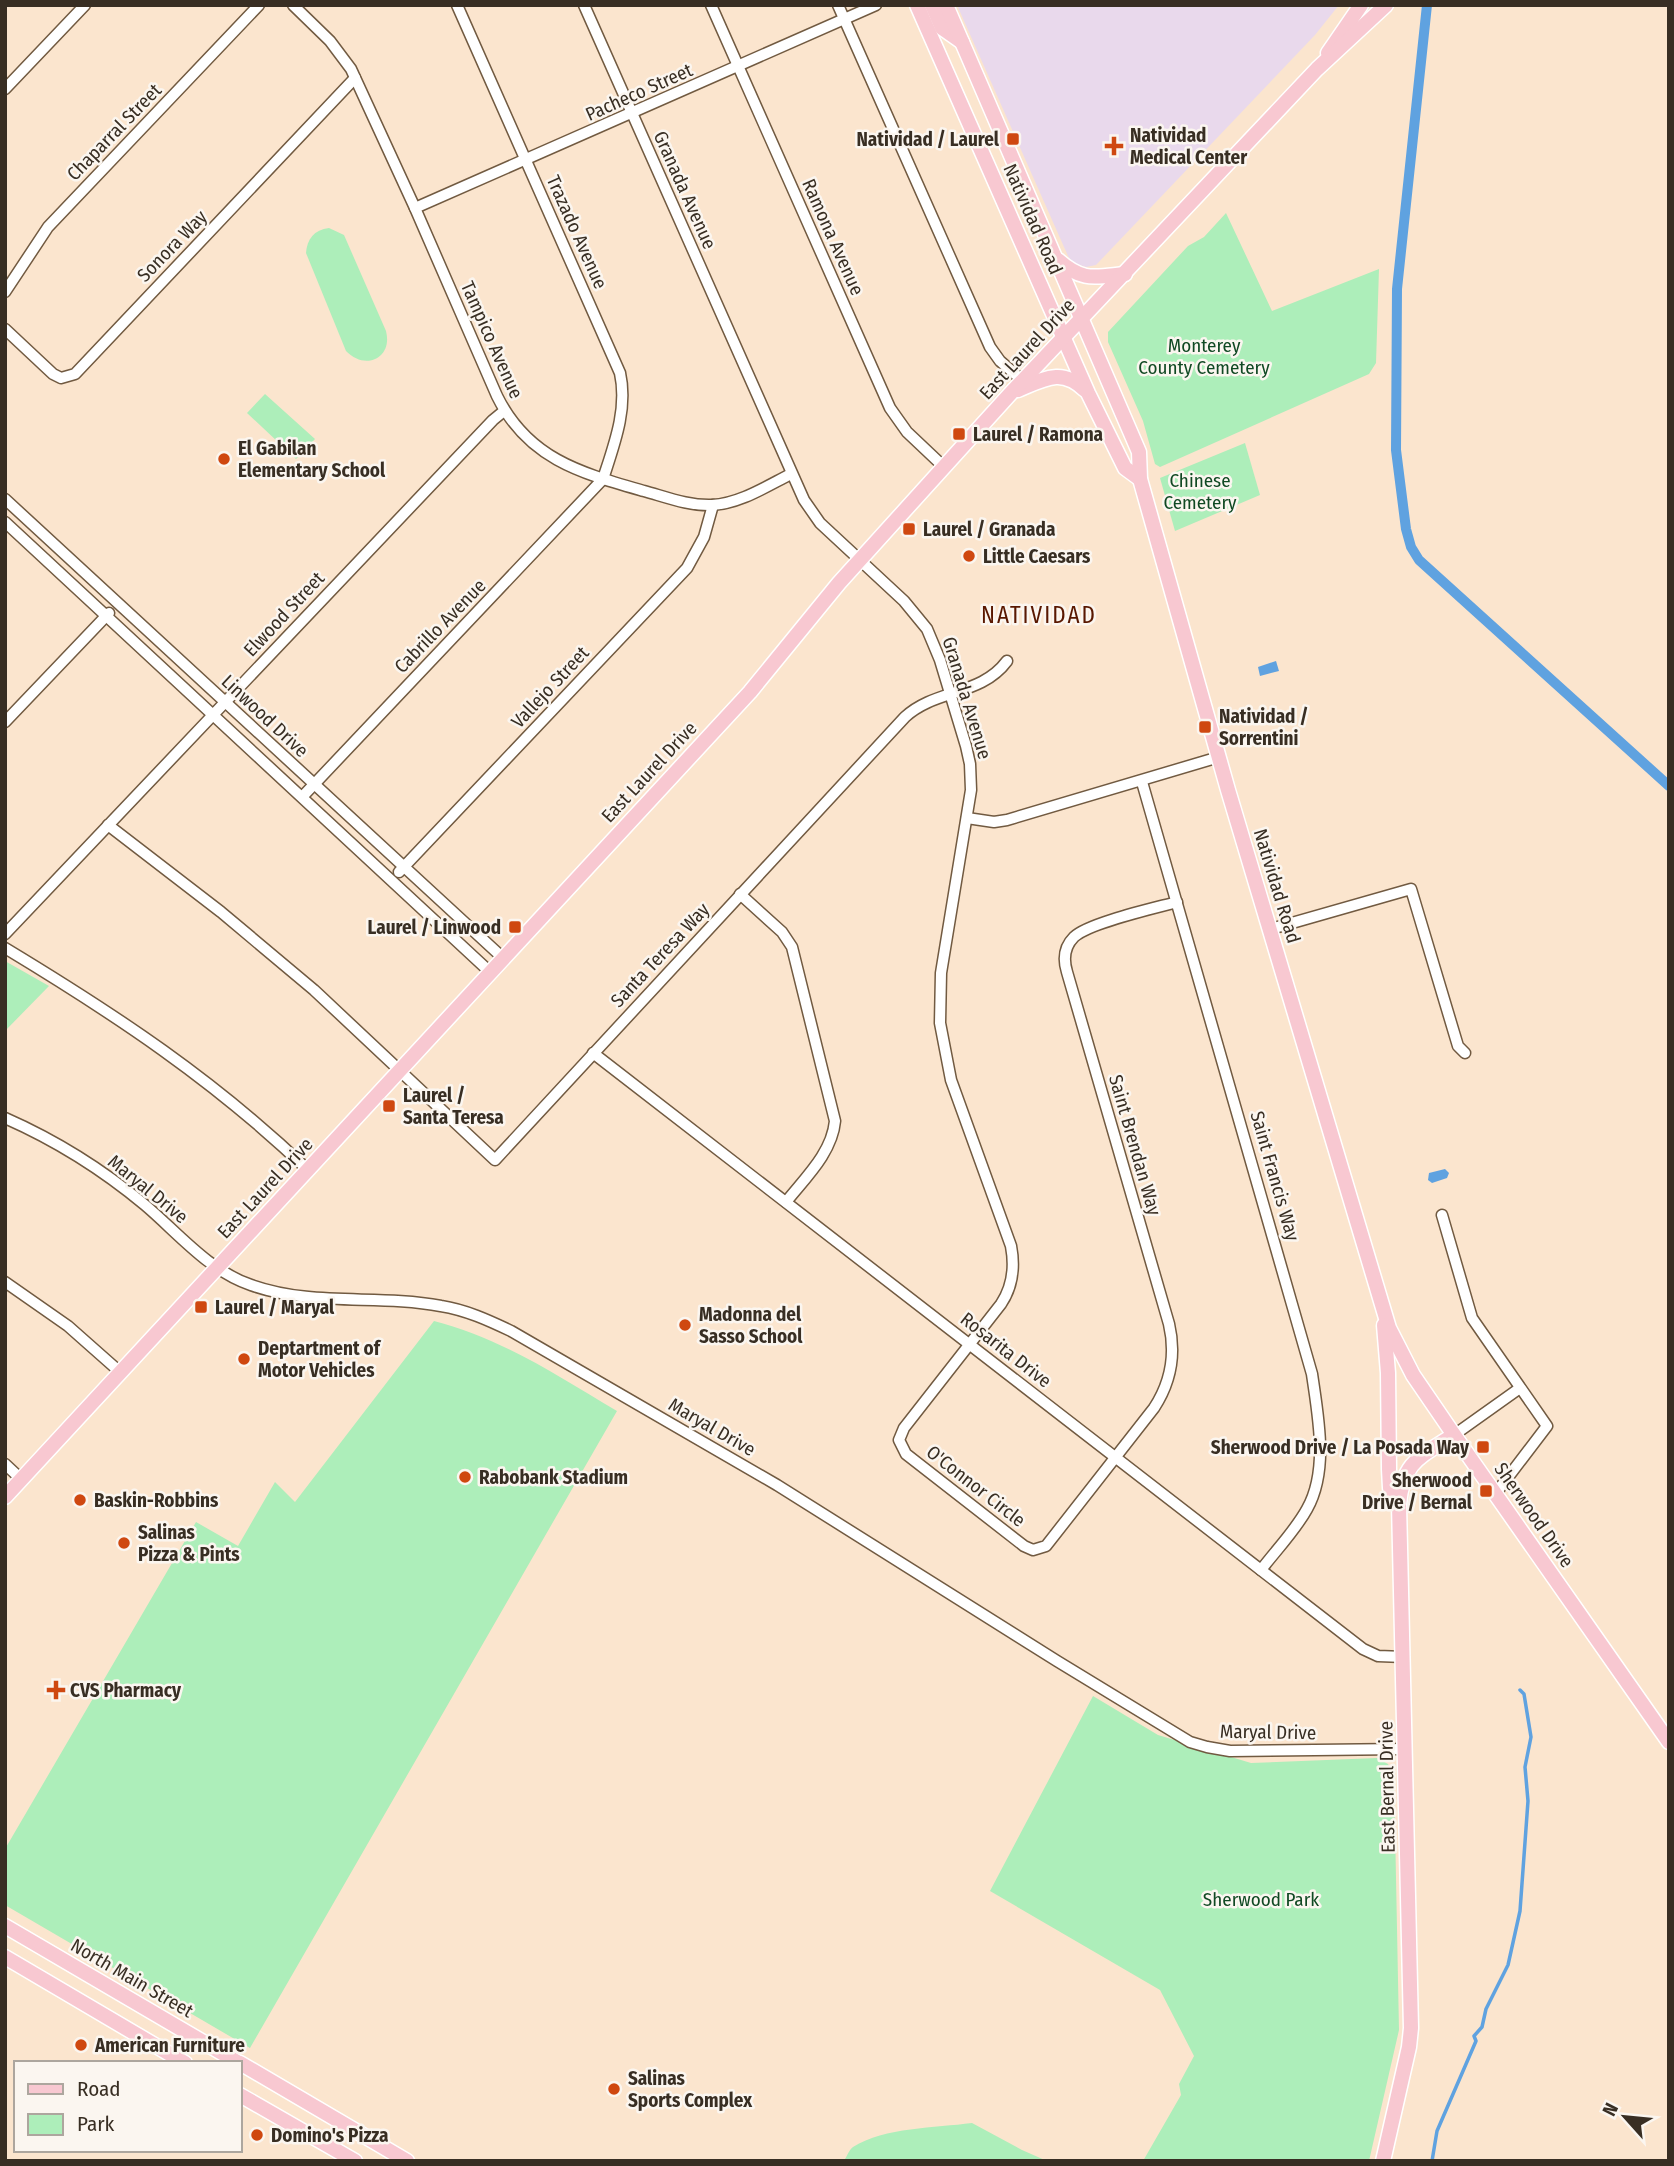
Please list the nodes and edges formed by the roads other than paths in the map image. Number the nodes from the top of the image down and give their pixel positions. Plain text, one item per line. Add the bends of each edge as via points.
1 (85, 5) edge
2 (259, 5) edge
3 (293, 5) edge
4 (457, 5) edge
5 (584, 5) edge
6 (711, 5) edge
7 (838, 5) edge
8 (876, 5) edge
9 (917, 5) edge
10 (932, 5) edge
11 (946, 5) edge
12 (1362, 5) edge
13 (1386, 5) edge
14 (845, 20) junction
15 (961, 41) junction
16 (739, 67) junction
17 (1317, 69) junction
18 (355, 78) junction
19 (5, 89) edge
20 (632, 114) junction
21 (526, 161) junction
22 (415, 208) junction
23 (1056, 258) junction
24 (1125, 274) junction
25 (5, 292) edge
26 (1081, 320) junction
27 (5, 330) edge
28 (1064, 337) junction
29 (1023, 381) junction
30 (1088, 393) junction
31 (1010, 394) junction
32 (504, 411) junction
33 (944, 467) junction
34 (791, 474) junction
35 (603, 479) junction
36 (1140, 479) junction
37 (7, 505) edge
38 (713, 505) junction
39 (5, 522) edge
40 (859, 560) junction
41 (118, 604) junction
42 (107, 616) junction
43 (1007, 661) dead end
44 (951, 695) junction
45 (225, 702) junction
46 (214, 715) junction
47 (5, 722) edge
48 (1219, 757) junction
49 (1142, 782) junction
50 (313, 785) junction
51 (303, 796) junction
52 (967, 818) junction
53 (108, 825) junction
54 (403, 867) junction
55 (392, 880) junction
56 (740, 894) junction
57 (1177, 902) junction
58 (1271, 929) junction
59 (5, 934) edge
60 (5, 948) edge
61 (503, 958) junction
62 (490, 972) junction
63 (593, 1053) junction
64 (1465, 1053) dead end
65 (400, 1070) junction
66 (5, 1118) edge
67 (308, 1170) junction
68 (786, 1202) junction
69 (1442, 1215) dead end
70 (218, 1267) junction
71 (5, 1282) edge
72 (1381, 1303) junction
73 (970, 1344) junction
74 (120, 1372) junction
75 (1520, 1388) junction
76 (1454, 1435) junction
77 (1115, 1457) junction
78 (5, 1464) edge
79 (22, 1479) junction
80 (1496, 1493) junction
81 (5, 1497) edge
82 (1399, 1504) junction
83 (1261, 1570) junction
84 (1404, 1657) junction
85 (1669, 1742) edge
86 (1404, 1749) junction
87 (5, 1926) edge
88 (5, 1957) edge
89 (182, 2061) edge
90 (237, 2061) edge
91 (242, 2064) edge
92 (242, 2096) edge
93 (355, 2161) edge
94 (407, 2161) edge
95 (1382, 2161) edge

1 - 19 street
2 - 25 street, Chaparral Street via 48,227
3 - 18 street, Tampico Avenue via 330,41
4 - 21 street, Trazado Avenue
5 - 20 street, Granada Avenue
6 - 16 street, Ramona Avenue
7 - 14 street
8 - 14 street, Pacheco Street
9 - 28 main road, Natividad Road
10 - 15 main road via 942,28
11 - 15 main road, Natividad Road
12 - 17 main road, East Laurel Drive
13 - 17 main road, East Laurel Drive
14 - 16 street, Pacheco Street
14 - 29 street via 990,347
15 - 23 main road, Natividad Road
16 - 20 street, Pacheco Street
16 - 33 street, Ramona Avenue via 890,408 907,432
17 - 24 main road, East Laurel Drive
18 - 22 street, Tampico Avenue
18 - 27 street, Sonora Way via 75,374 61,378 53,374
20 - 21 street, Pacheco Street
20 - 34 street, Granada Avenue
21 - 22 street, Pacheco Street
21 - 35 street, Trazado Avenue via 620,373 621,415
22 - 32 street, Tampico Avenue
23 - 24 main road via 1083,276
23 - 26 main road, Natividad Road
24 - 26 main road, East Laurel Drive
26 - 28 main road, East Laurel Drive
26 - 36 main road, Natividad Road via 1139,452
28 - 29 main road, East Laurel Drive
28 - 30 main road, Natividad Road
29 - 31 main road, East Laurel Drive
30 - 31 main road via 1071,378 1061,376
30 - 36 main road, Natividad Road via 1125,468
31 - 33 main road, East Laurel Drive
32 - 35 street, Tampico Avenue via 542,451 566,466
32 - 45 street, Elwood Street
33 - 40 main road, East Laurel Drive
34 - 38 street, Tampico Avenue via 736,500
34 - 40 street, Granada Avenue via 814,516
35 - 38 street, Tampico Avenue via 688,503
35 - 50 street, Cabrillo Avenue
36 - 48 main road, Natividad Road
37 - 41 street, Linwood Drive
38 - 54 street, Vallejo Street via 704,537 687,568
39 - 42 street, Linwood Drive
40 - 44 street, Granada Avenue via 922,621
40 - 61 main road, East Laurel Drive via 750,692
41 - 42 street
41 - 45 street, Linwood Drive
42 - 46 street, Linwood Drive
42 - 47 street
43 - 44 street, Santa Teresa Way via 994,677
44 - 52 street, Granada Avenue via 970,764
44 - 56 street, Santa Teresa Way via 923,703 905,717
45 - 46 street, Elwood Street
45 - 50 street, Linwood Drive
46 - 51 street, Linwood Drive
46 - 53 street, Elwood Street
48 - 49 street
48 - 58 main road, Natividad Road
49 - 52 street via 1007,820
49 - 57 street, Saint Francis Way
50 - 51 street, Cabrillo Avenue
50 - 54 street, Linwood Drive
51 - 55 street, Linwood Drive
52 - 73 street, Granada Avenue via 941,973 941,1033 951,1080 1009,1239 1013,1266 1004,1298
53 - 59 street, Elwood Street
53 - 65 street via 314,990
54 - 55 street, Vallejo Street
54 - 61 street, Linwood Drive
55 - 62 street, Linwood Drive
56 - 63 street, Santa Teresa Way
56 - 68 street via 792,947 835,1121 825,1151
57 - 77 street, Saint Brendan Way via 1086,929 1072,939 1065,954 1172,1336 1171,1365 1163,1392
57 - 83 street, Saint Francis Way via 1306,1344 1314,1387 1320,1464 1316,1488 1302,1517
58 - 64 street via 1411,889 1458,1046
58 - 72 main road, Natividad Road
60 - 67 street via 173,1056
61 - 62 main road, East Laurel Drive
62 - 65 main road, East Laurel Drive
63 - 65 street, Santa Teresa Way via 495,1160
63 - 68 street, Rosarita Drive
65 - 67 main road, East Laurel Drive
66 - 70 street, Maryal Drive via 66,1149 112,1180
67 - 70 main road, East Laurel Drive
68 - 73 street, Rosarita Drive
69 - 75 street via 1472,1318
70 - 74 main road, East Laurel Drive
70 - 86 street, Maryal Drive via 249,1285 289,1296 428,1304 488,1320 777,1485 1190,1742 1230,1751
71 - 74 street via 61,1320
72 - 76 main road, Sherwood Drive via 1401,1353
72 - 82 main road via 1388,1373 1390,1488
73 - 77 street, Rosarita Drive
73 - 77 street, O'Connor Circle via 904,1428 899,1440 906,1454 1028,1549 1038,1550 1046,1546
74 - 79 main road, East Laurel Drive
75 - 76 street
75 - 80 street via 1547,1426
76 - 80 main road, Sherwood Drive
76 - 82 main road, East Bernal Drive via 1404,1474
77 - 83 street, Rosarita Drive
78 - 79 street
79 - 81 main road, East Laurel Drive
80 - 85 main road, Sherwood Drive
82 - 84 main road, East Bernal Drive
83 - 84 street, Rosarita Drive via 1367,1653
84 - 86 main road, East Bernal Drive
86 - 95 main road, East Bernal Drive via 1411,2028
87 - 90 main road, North Main Street
88 - 89 main road
91 - 94 main road, North Main Street
92 - 93 main road

